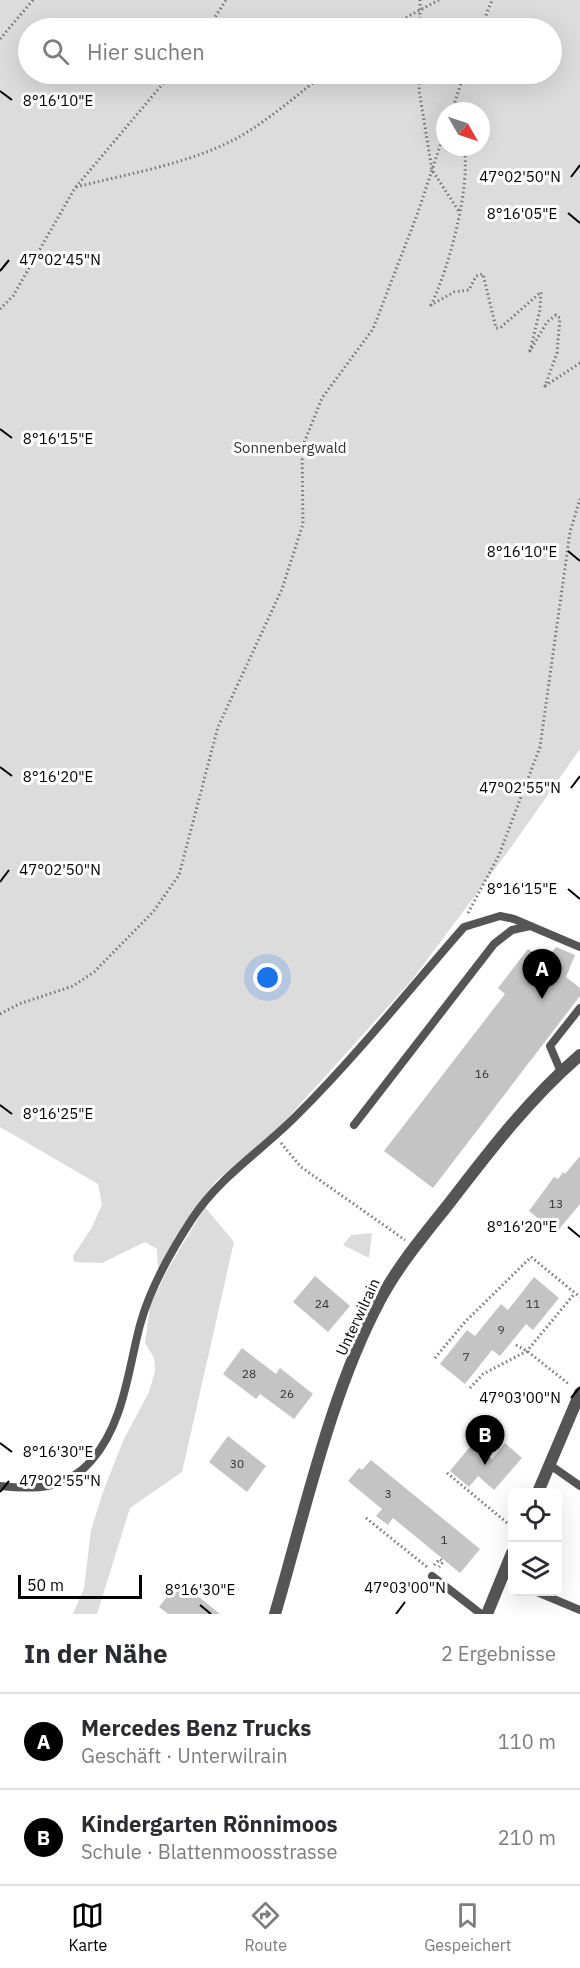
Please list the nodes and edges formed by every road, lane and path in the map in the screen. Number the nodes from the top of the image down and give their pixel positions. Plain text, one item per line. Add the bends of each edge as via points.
1 (33, 0) edge
2 (226, 0) edge
3 (420, 0) edge
4 (439, 0) edge
5 (492, 0) edge
6 (420, 8) junction
7 (214, 18) edge
8 (403, 18) edge
9 (420, 18) edge
10 (485, 18) edge
11 (0, 39) edge
12 (163, 84) edge
13 (312, 84) edge
14 (419, 84) edge
15 (460, 84) edge
16 (454, 102) edge
17 (437, 156) edge
18 (465, 156) edge
19 (432, 170) junction
20 (75, 188) junction
21 (460, 213) junction
22 (0, 309) edge
23 (580, 363) edge
24 (580, 499) edge
25 (531, 925) junction
26 (465, 926) junction
27 (580, 947) edge
28 (580, 1008) edge
29 (0, 1014) edge
30 (580, 1055) edge
31 (561, 1072) junction
32 (354, 1125) dead end
33 (276, 1137) junction
34 (415, 1247) junction
35 (575, 1293) junction
36 (580, 1297) edge
37 (516, 1345) dead end
38 (528, 1351) junction
39 (435, 1358) dead end
40 (470, 1388) dead end
41 (576, 1390) edge
42 (550, 1465) junction
43 (447, 1473) dead end
44 (0, 1486) edge
45 (580, 1486) edge
46 (540, 1488) edge
47 (366, 1518) dead end
48 (508, 1524) edge
49 (431, 1573) joint
50 (507, 1579) edge
51 (547, 1596) edge
52 (580, 1610) edge
53 (275, 1614) edge
54 (481, 1614) edge
55 (487, 1614) edge

1 - 11 path
2 - 7 path
3 - 6 path
4 - 6 path
5 - 10 path
6 - 8 path
6 - 9 path
12 - 20 path
13 - 20 path via 274,115 237,138 195,155
14 - 19 path
15 - 16 path
17 - 19 path
18 - 21 path
19 - 21 path
19 - 29 path via 373,329 322,398 302,448 303,524 282,590 218,727 179,875 153,912 94,972 73,986
20 - 22 path via 13,297
21 - 23 path via 431,305 454,292 469,290 476,276 483,274 495,328 500,328 541,292 530,351 547,322 556,315 560,318 557,353 545,386
24 - 26 path via 570,532 540,747 499,855 467,914
25 - 26 lane via 500,916
25 - 27 lane
25 - 32 lane via 512,930 494,944
26 - 33 lane
28 - 31 lane via 550,1046
30 - 31 street, Unterwilrain
31 - 34 street, Unterwilrain via 500,1138
33 - 34 path via 301,1167
33 - 44 lane via 216,1187 172,1253 140,1323 117,1415 93,1458 62,1484
34 - 53 street, Unterwilrain via 379,1302 340,1394
35 - 36 path
35 - 38 path
35 - 39 path via 531,1257 465,1322
37 - 38 path
38 - 40 path via 483,1374
38 - 41 path
41 - 42 street
42 - 45 lane
42 - 46 street
43 - 48 path
47 - 49 path
49 - 54 lane
50 - 55 street
51 - 52 lane

